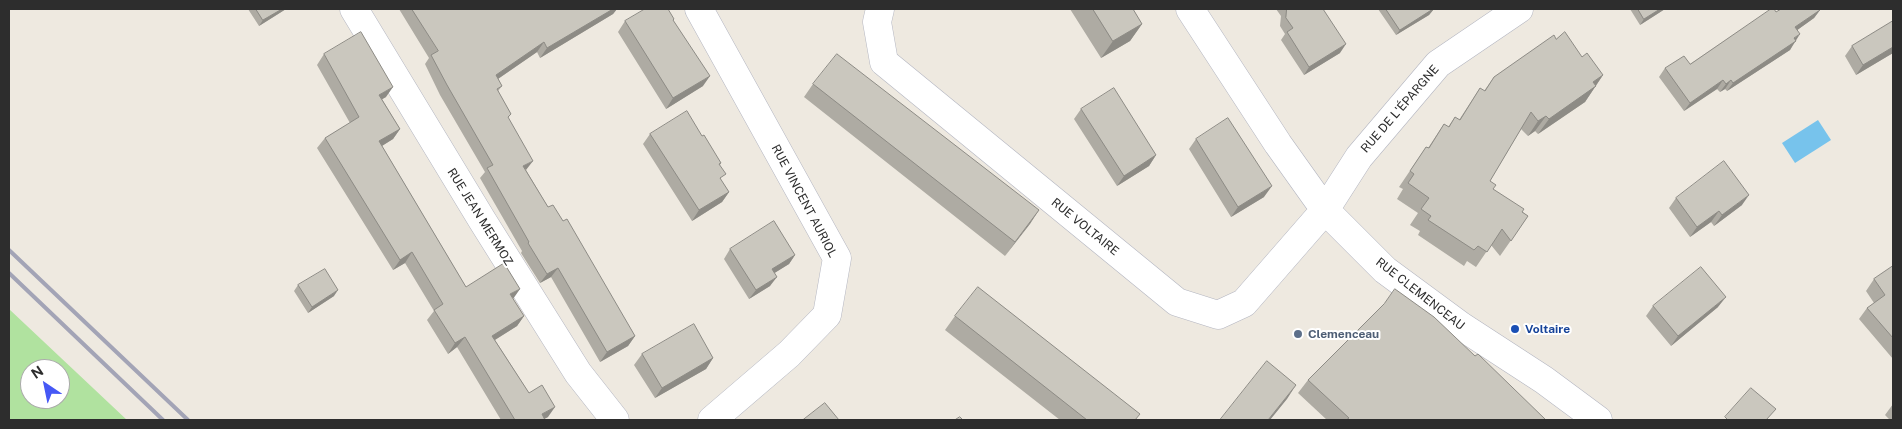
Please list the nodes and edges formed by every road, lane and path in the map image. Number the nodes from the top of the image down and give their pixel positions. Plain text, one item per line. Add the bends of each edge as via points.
1 (354, 9) edge
2 (699, 9) edge
3 (880, 9) edge
4 (1190, 9) edge
5 (1519, 9) edge
6 (1325, 210) junction
7 (615, 420) edge
8 (712, 420) edge
9 (1598, 420) edge

1 - 7 street, RUE JEAN MERMOZ via 578,373
2 - 8 street, RUE VINCENT AURIOL via 837,258 827,315 789,354
3 - 6 street, RUE VOLTAIRE via 877,22 884,62 1177,302 1218,316 1244,303
4 - 6 street, RUE CLEMENCEAU
5 - 6 street, RUE DE L'ÉPARGNE via 1438,64 1359,157
6 - 9 street, RUE CLEMENCEAU via 1385,270

